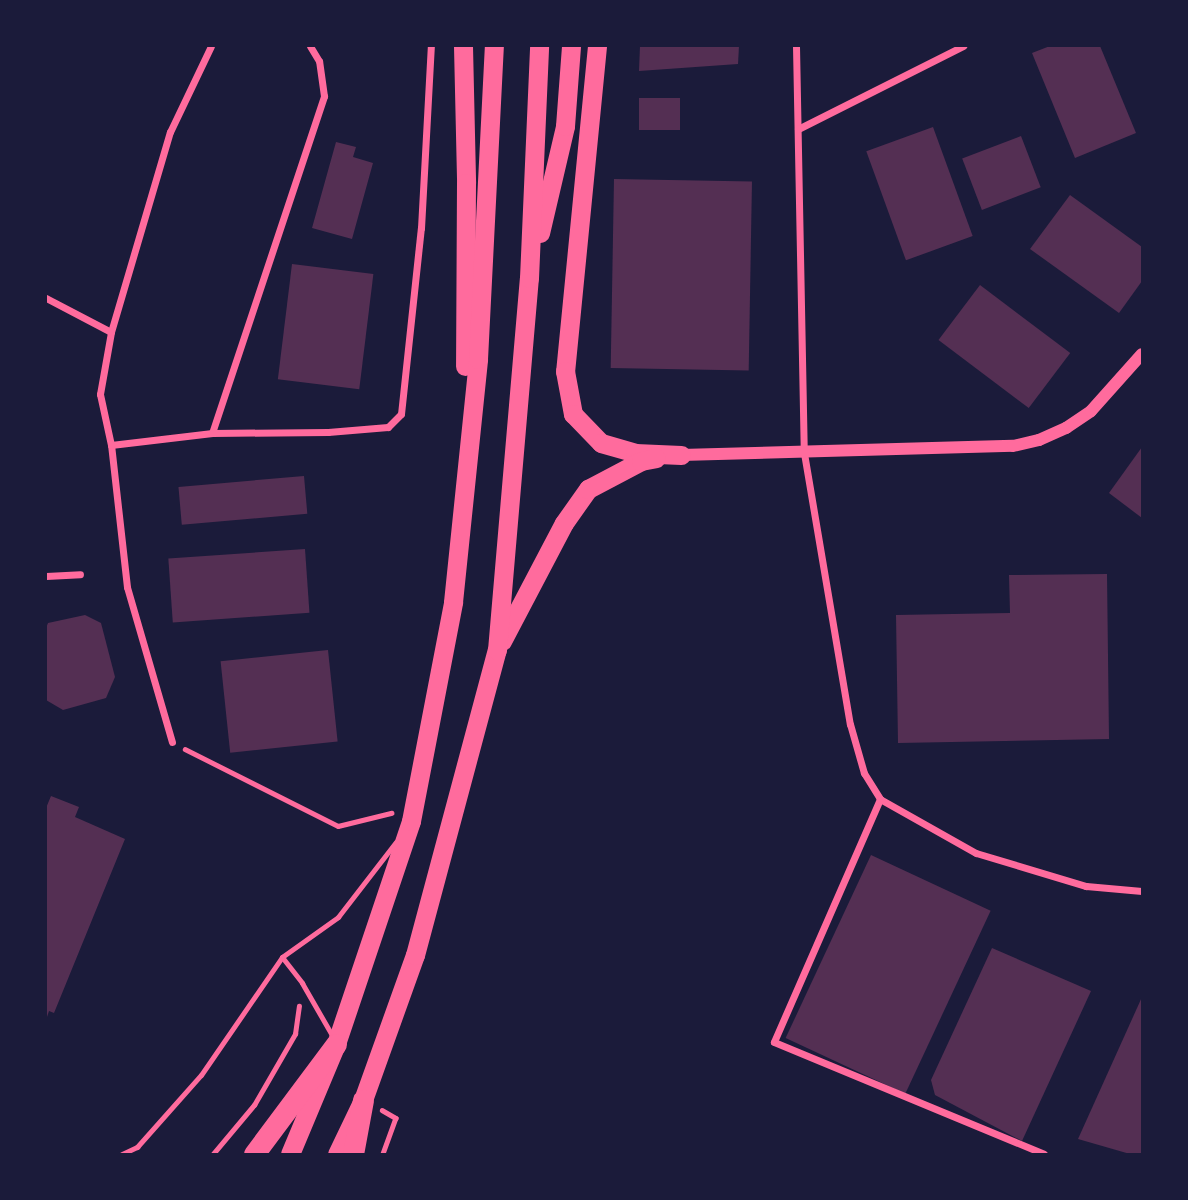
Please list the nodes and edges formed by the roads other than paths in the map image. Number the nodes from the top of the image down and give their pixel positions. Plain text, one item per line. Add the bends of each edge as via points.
1 (211, 46) edge
2 (310, 46) edge
3 (431, 46) edge
4 (463, 46) edge
5 (494, 46) edge
6 (539, 46) edge
7 (571, 46) edge
8 (597, 46) edge
9 (796, 46) edge
10 (963, 46) edge
11 (798, 129) junction
12 (529, 278) junction
13 (46, 298) edge
14 (111, 332) junction
15 (1143, 354) edge
16 (212, 433) junction
17 (111, 445) junction
18 (804, 453) junction
19 (681, 455) junction
20 (464, 494) junction
21 (80, 574) dead end
22 (46, 576) edge
23 (497, 650) junction
24 (172, 742) road end
25 (880, 799) junction
26 (413, 815) junction
27 (1143, 891) edge
28 (282, 957) junction
29 (336, 1044) junction
30 (363, 1100) junction
31 (122, 1154) edge
32 (254, 1154) edge
33 (290, 1154) edge
34 (337, 1154) edge
35 (353, 1154) edge
36 (1044, 1154) edge

1 - 14 street via 170,132
2 - 16 street via 318,61 324,96
3 - 16 street via 421,228 401,414 388,427
4 - 20 highway
5 - 20 highway via 478,359
6 - 12 highway
7 - 12 highway via 565,126
8 - 19 highway via 565,370 573,414 601,443 635,453
9 - 11 street
10 - 11 street
11 - 18 street
12 - 23 highway
13 - 14 street
14 - 17 street via 100,394
15 - 18 street via 1091,411 1039,440 985,449
16 - 17 street
17 - 24 street via 127,587
18 - 19 street
18 - 25 street via 850,724 864,773
19 - 23 highway via 641,461 588,489 564,523
20 - 26 highway via 453,601
21 - 22 street
23 - 30 highway via 415,956
25 - 27 street via 976,853 1086,887
25 - 36 street via 774,1042
26 - 28 lane via 338,917
26 - 29 highway
28 - 29 lane
28 - 31 lane via 201,1075 137,1147
29 - 32 highway
29 - 33 highway
30 - 34 highway
30 - 35 highway

